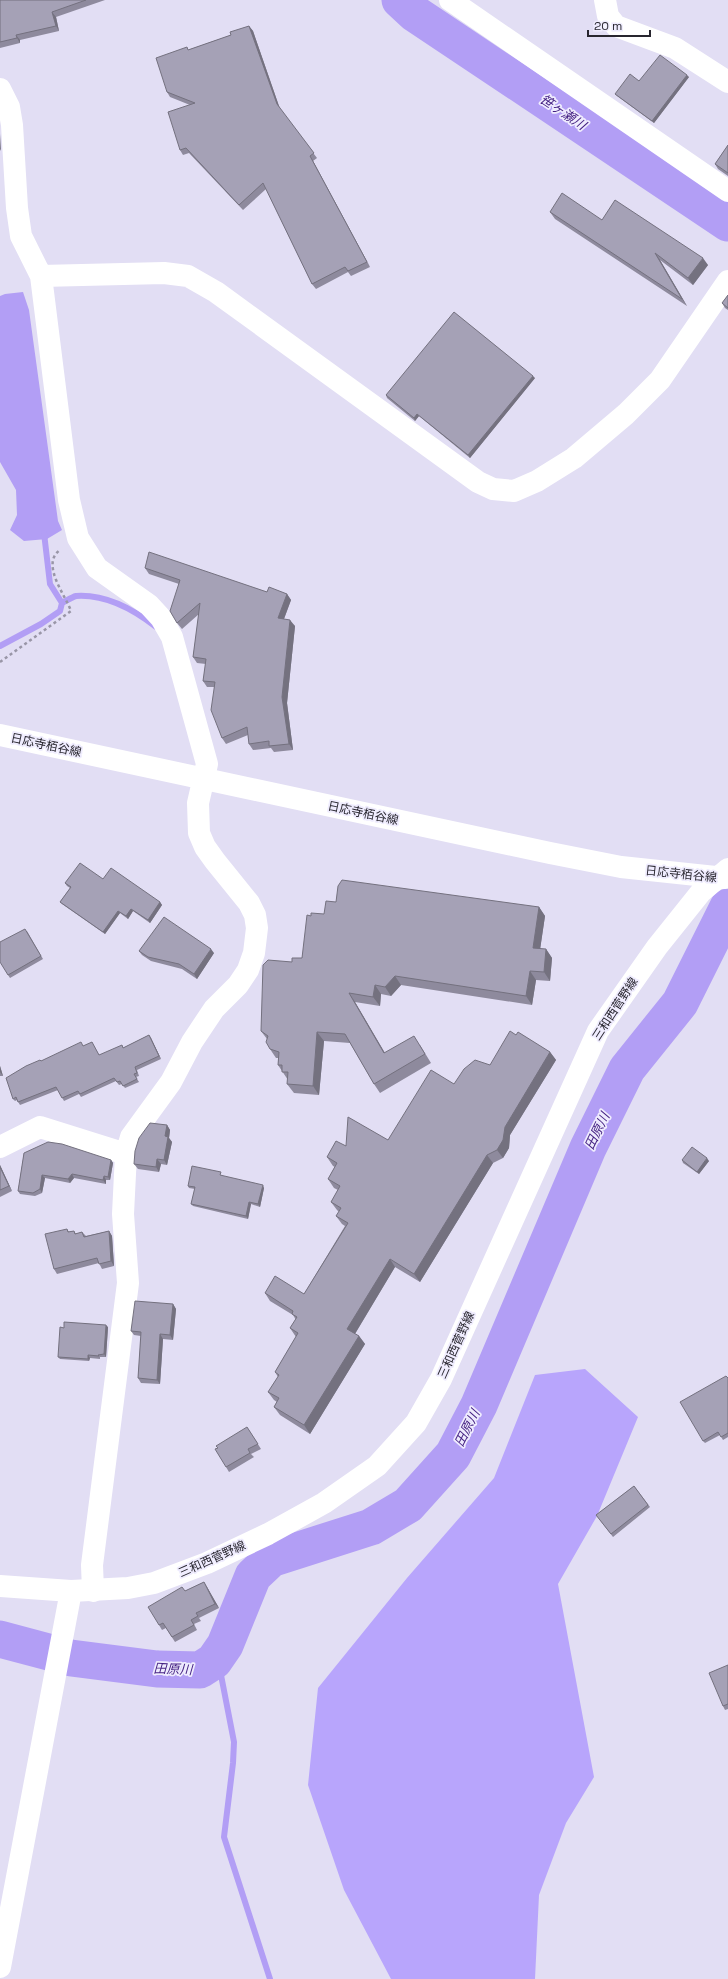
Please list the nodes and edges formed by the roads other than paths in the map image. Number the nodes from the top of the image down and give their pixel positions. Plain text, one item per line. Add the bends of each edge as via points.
1 (450, 0) edge
2 (605, 0) edge
3 (728, 82) edge
4 (0, 89) edge
5 (728, 191) edge
6 (41, 276) junction
7 (728, 281) edge
8 (0, 735) edge
9 (204, 779) junction
10 (728, 869) edge
11 (728, 878) edge
12 (0, 1147) edge
13 (126, 1154) junction
14 (0, 1586) edge
15 (71, 1591) junction
16 (93, 1591) junction
17 (0, 1967) edge

1 - 5 street
2 - 3 street via 608,16 616,26 675,48
4 - 6 street via 9,107 12,125 21,236
6 - 7 street via 164,273 188,276 216,292 478,482 494,489 514,491 537,481 574,458 626,414 660,380
6 - 9 street via 69,500 78,538 97,568 149,605 161,618 172,637 203,746 207,764
8 - 9 street, 日応寺栢谷線
9 - 11 street, 日応寺栢谷線 via 621,867
9 - 13 street via 198,803 199,833 205,847 249,903 255,915 257,928 254,953 248,970 238,985 214,1010 192,1042 171,1082 131,1137
10 - 16 street, 三和西菅野線 via 700,892 657,947 598,1031 441,1379 416,1423 377,1466 324,1503 268,1534 181,1574 154,1583
12 - 13 street via 40,1127
13 - 16 street via 123,1214 128,1283 92,1565
14 - 15 street, 三和西菅野線
15 - 16 street, 三和西菅野線
15 - 17 street

